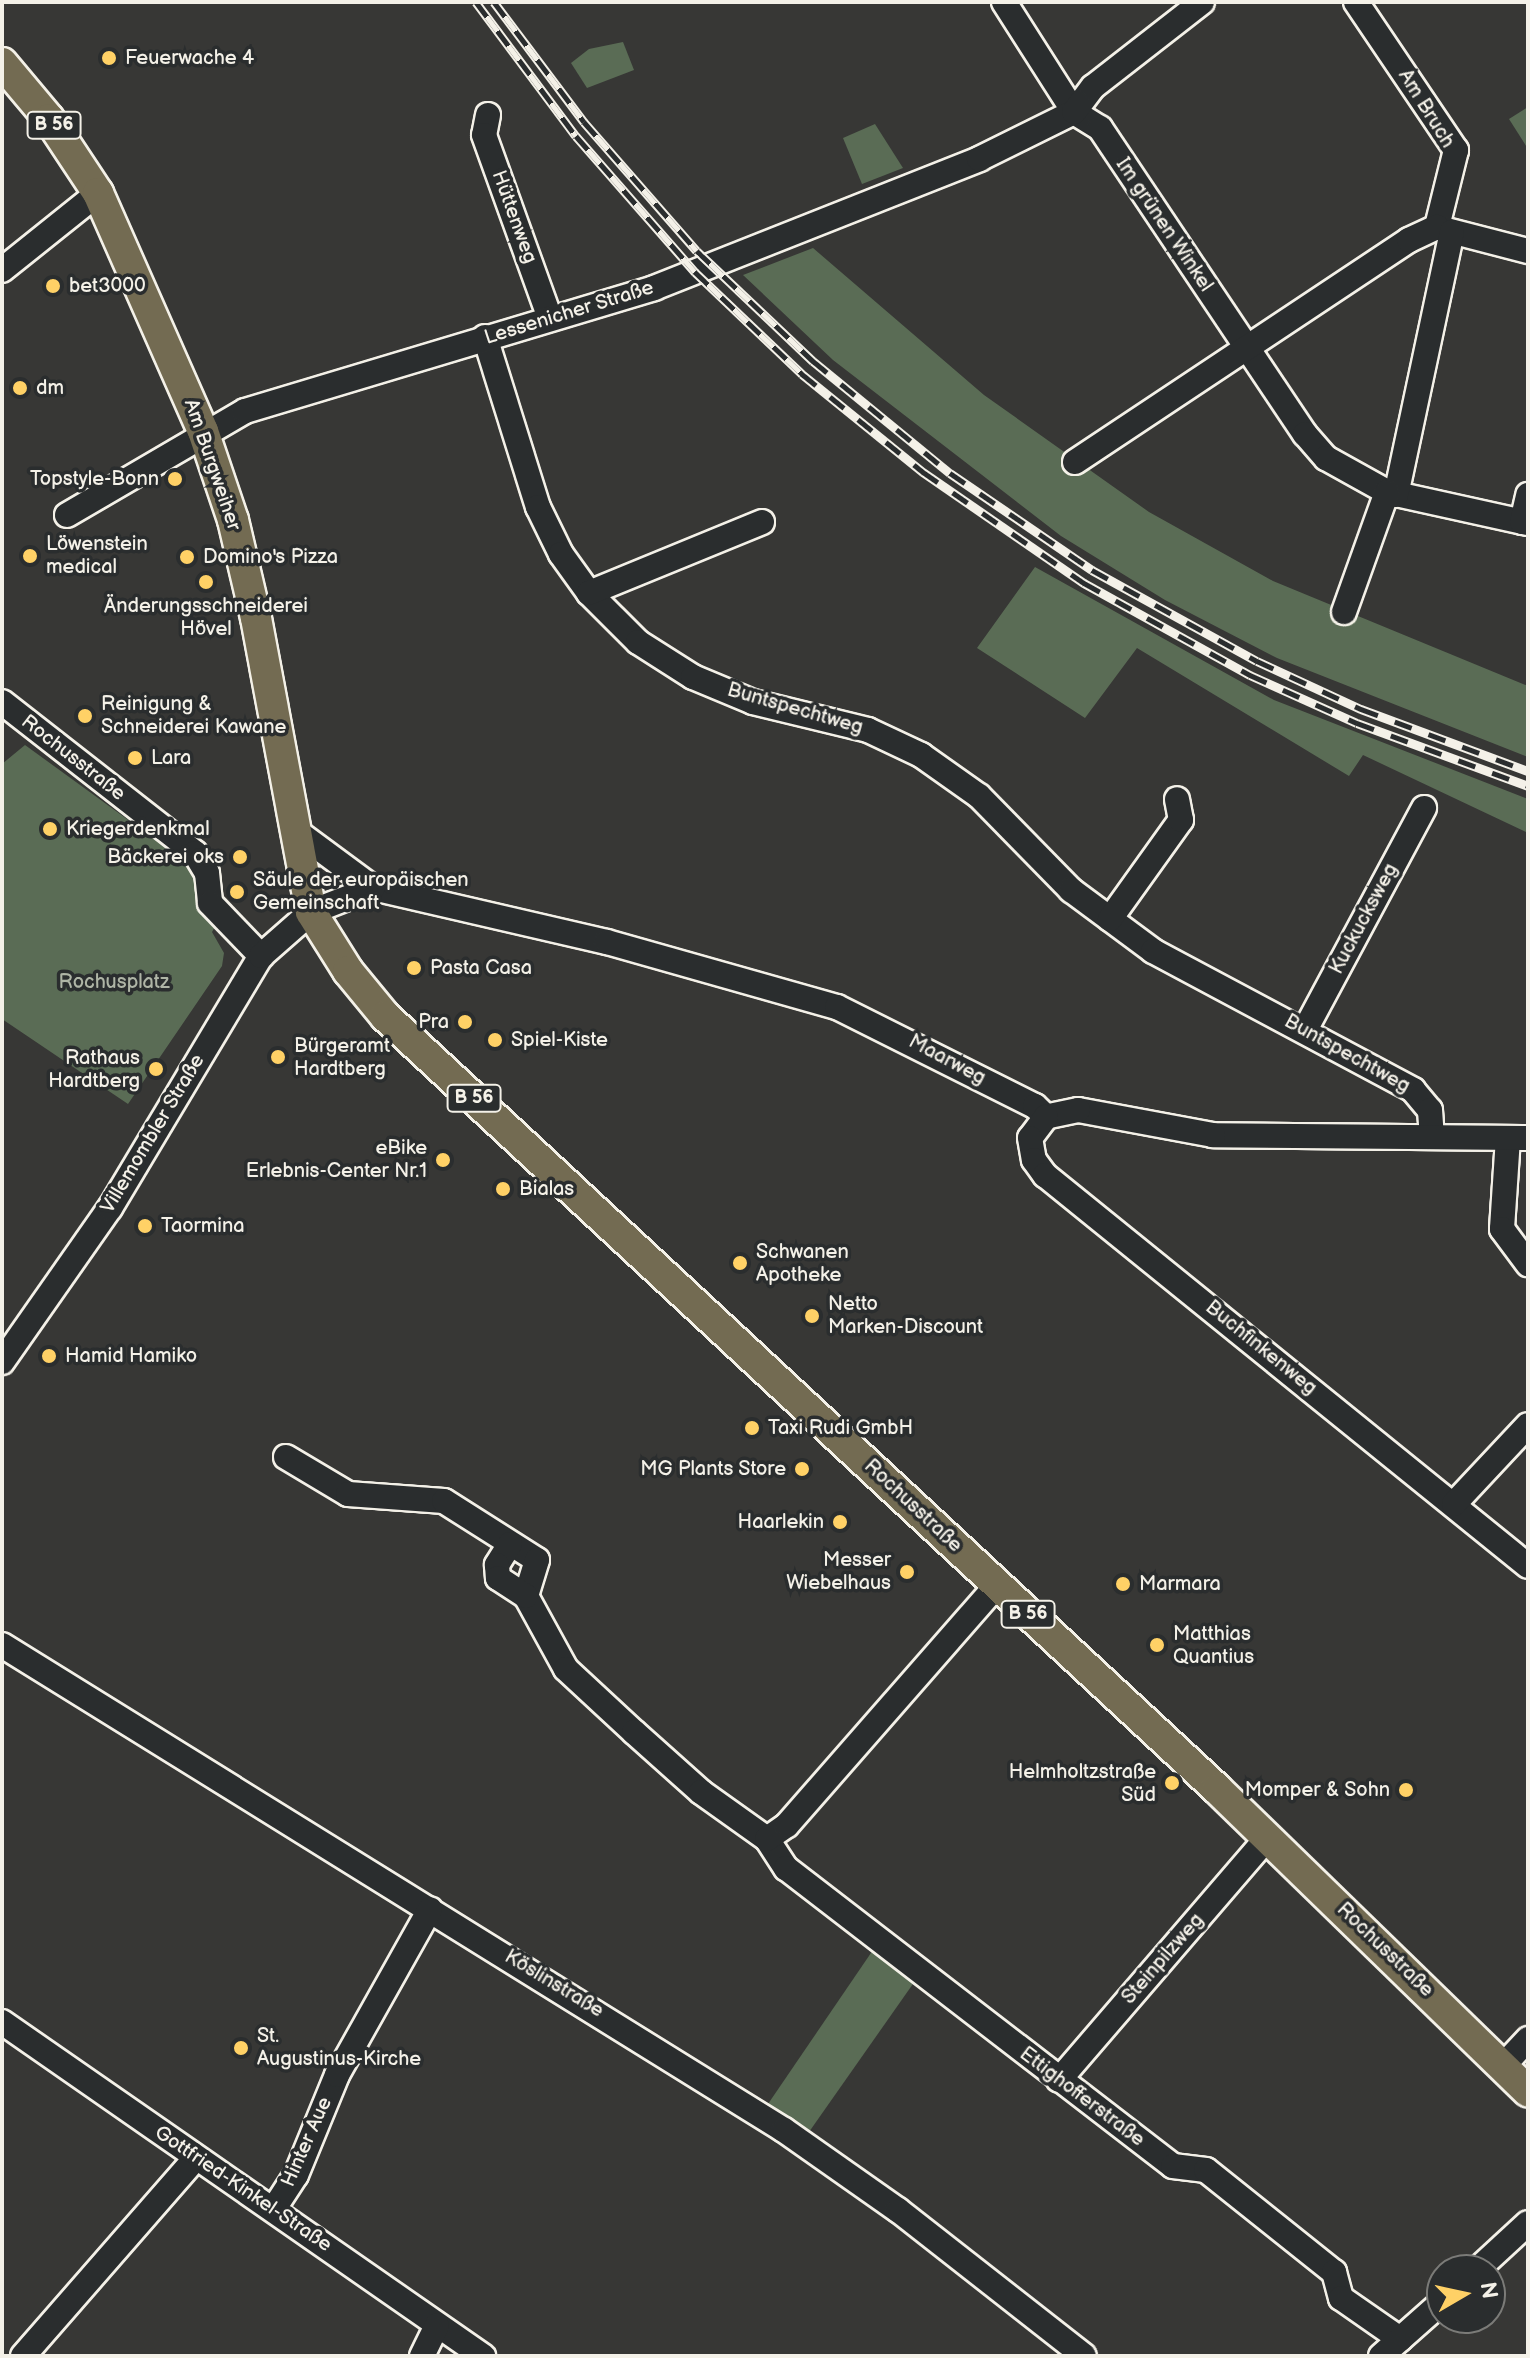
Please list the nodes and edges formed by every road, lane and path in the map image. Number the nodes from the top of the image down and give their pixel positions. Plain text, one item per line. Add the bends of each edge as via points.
1 (1004, 2) edge
2 (1202, 2) edge
3 (1356, 2) edge
4 (2, 63) edge
5 (1074, 112) junction
6 (488, 115) dead end
7 (98, 193) junction
8 (1444, 230) junction
9 (1528, 251) edge
10 (2, 270) edge
11 (550, 318) junction
12 (485, 337) junction
13 (1246, 347) junction
14 (203, 431) junction
15 (1075, 462) dead end
16 (1391, 493) junction
17 (1528, 495) edge
18 (67, 515) dead end
19 (762, 522) dead end
20 (1525, 522) edge
21 (589, 593) junction
22 (1344, 612) dead end
23 (2, 702) edge
24 (1177, 799) dead end
25 (1424, 808) dead end
26 (296, 831) junction
27 (373, 888) junction
28 (311, 912) junction
29 (1110, 919) junction
30 (261, 956) junction
31 (1305, 1030) junction
32 (1046, 1117) junction
33 (1432, 1137) junction
34 (1518, 1138) edge
35 (1528, 1264) edge
36 (3, 1359) edge
37 (1528, 1425) edge
38 (286, 1457) dead end
39 (1454, 1504) junction
40 (1528, 1566) edge
41 (997, 1585) junction
42 (2, 1645) edge
43 (1268, 1837) junction
44 (767, 1839) junction
45 (430, 1909) junction
46 (2, 2022) edge
47 (1528, 2039) edge
48 (1503, 2066) junction
49 (1059, 2080) junction
50 (1528, 2091) edge
51 (196, 2158) junction
52 (275, 2207) junction
53 (1528, 2223) edge
54 (1494, 2254) edge
55 (1426, 2316) edge
56 (437, 2325) junction
57 (1400, 2339) junction
58 (23, 2356) edge
59 (422, 2356) edge
60 (483, 2356) edge
61 (1084, 2356) edge
62 (1381, 2356) edge

1 - 5 street
2 - 5 street via 1093,87
3 - 8 street, Am Bruch via 1456,150
4 - 7 main road, Am Burgweiher / B 56 via 49,119
5 - 11 street, Lessenicher Straße via 920,185 654,288
5 - 13 street, Im grünen Winkel via 1100,128
6 - 11 street, Hüttenweg via 484,135
7 - 10 street
7 - 14 main road, Am Burgweiher / B 56
8 - 9 street
8 - 13 street via 1409,240
8 - 16 street
11 - 12 street, Lessenicher Straße
12 - 14 street, Lessenicher Straße via 245,411
12 - 21 street, Buntspechtweg via 538,507 561,554
13 - 15 street
13 - 16 street, Im grünen Winkel via 1326,458
14 - 18 street, Lessenicher Straße
14 - 26 main road, Am Burgweiher / B 56 via 233,520 253,604
16 - 20 street, Im grünen Winkel
16 - 22 street
17 - 20 street
19 - 21 street
21 - 29 street, Buntspechtweg via 638,642 693,677 753,702 868,730 921,755 979,796 1071,890
23 - 30 street, Rochusstraße via 195,853 207,873 210,903
24 - 29 street via 1181,820
25 - 31 street, Kuckucksweg
26 - 27 street, Maarweg
26 - 28 main road, Am Burgweiher / B 56
27 - 28 street
27 - 32 street, Maarweg via 607,942 837,1007 1035,1106
28 - 30 street, Villemombler Straße
28 - 41 main road, Rochusstraße / B 56 via 336,956 385,1016
29 - 31 street, Buntspechtweg via 1177,964
30 - 36 street, Villemombler Straße via 110,1208
31 - 33 street, Buntspechtweg via 1413,1090 1430,1110
32 - 33 street via 1078,1110 1213,1135
32 - 39 street, Buchfinkenweg via 1030,1138 1034,1160 1045,1175
33 - 34 street
34 - 35 street via 1502,1229
37 - 39 street
38 - 44 street, Ettighofferstraße via 348,1494 444,1501 537,1560 526,1596 566,1669 701,1792
39 - 40 street, Buchfinkenweg
41 - 43 main road, Rochusstraße / B 56
41 - 44 street via 787,1825
42 - 45 street, Köslinstraße
43 - 48 main road, Rochusstraße / B 56
43 - 49 street, Steinpilzweg
44 - 49 street, Ettighofferstraße via 786,1868
45 - 52 street, Hinter Aue via 337,2075 296,2175
45 - 61 street, Köslinstraße via 784,2130 898,2210
46 - 51 street, Gottfried-Kinkel-Straße
47 - 48 street
48 - 50 main road, Rochusstraße / B 56
49 - 57 street, Ettighofferstraße via 1173,2166 1206,2170 1334,2272 1341,2298
51 - 52 street, Gottfried-Kinkel-Straße
51 - 58 street
52 - 56 street, Gottfried-Kinkel-Straße
53 - 54 street
55 - 57 street
56 - 59 street
56 - 60 street, Gottfried-Kinkel-Straße
57 - 62 street

